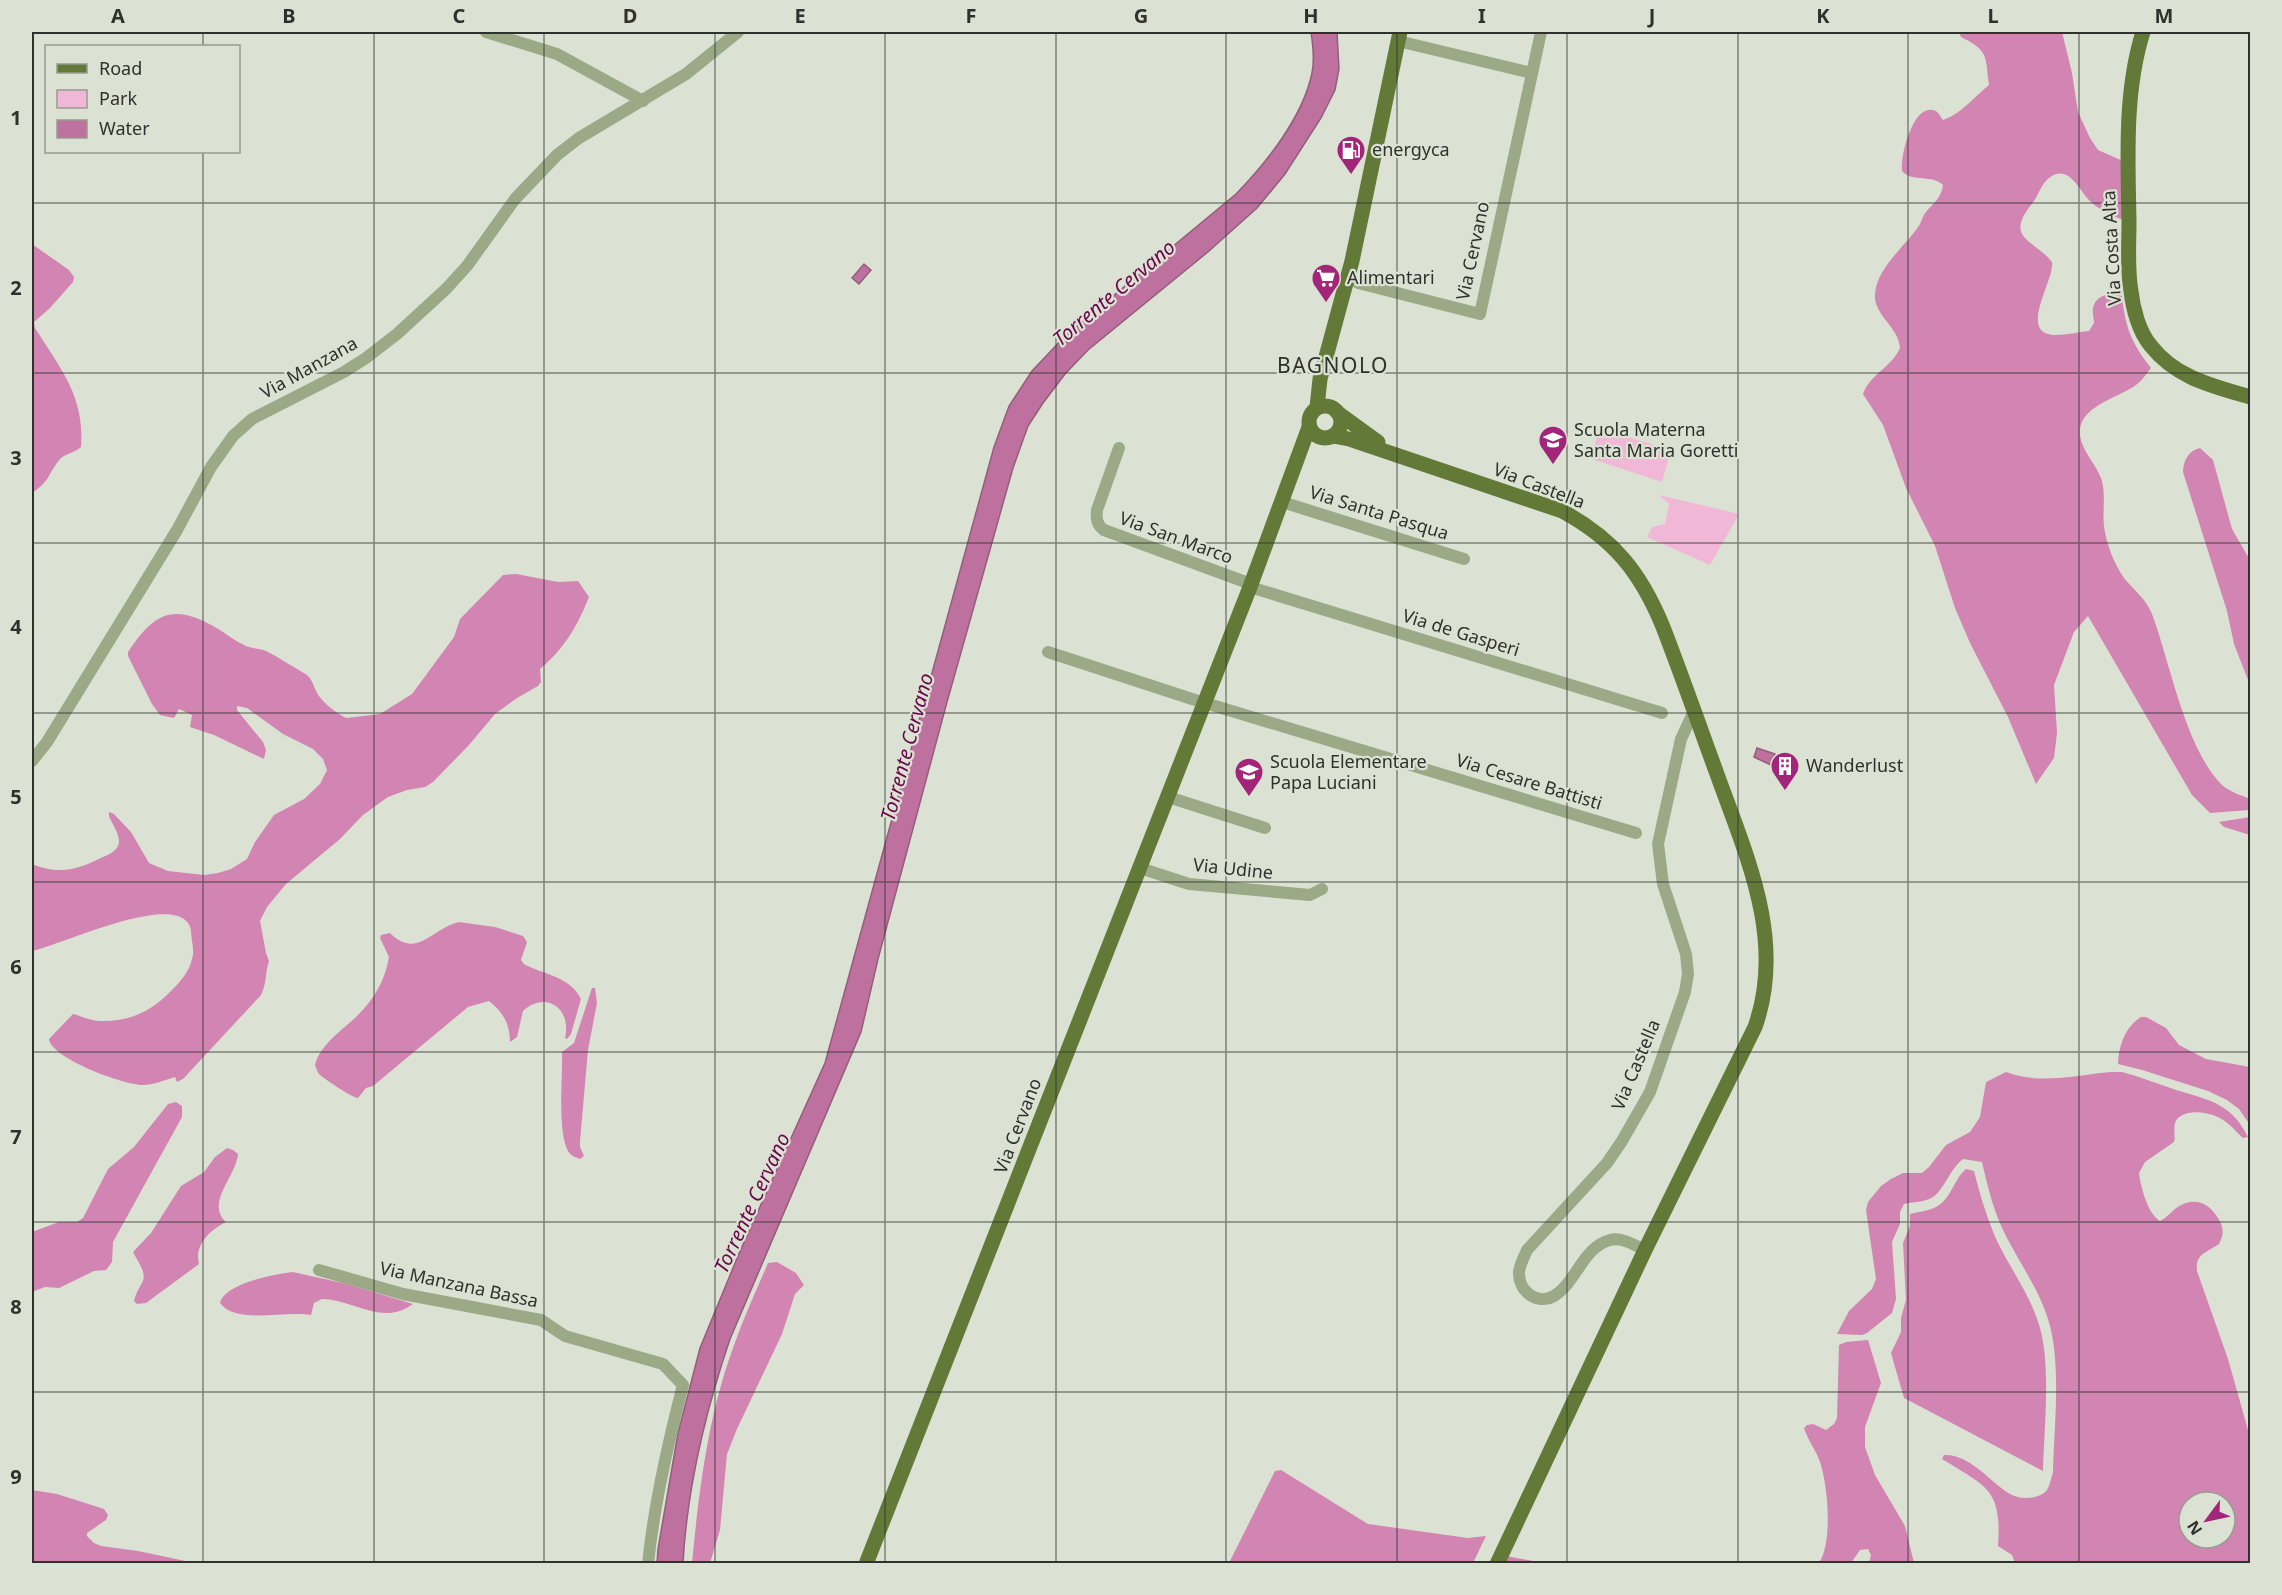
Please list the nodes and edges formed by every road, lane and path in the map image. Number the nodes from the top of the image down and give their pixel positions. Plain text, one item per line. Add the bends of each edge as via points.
1 (486, 32) edge
2 (738, 32) edge
3 (1541, 32) edge
4 (2143, 32) edge
5 (1399, 36) edge
6 (1532, 74) junction
7 (643, 100) junction
8 (1358, 283) dead end
9 (1324, 365) junction
10 (2250, 397) edge
11 (1317, 407) junction
12 (1337, 411) junction
13 (1309, 427) junction
14 (1328, 437) junction
15 (1119, 448) dead end
16 (1407, 458) junction
17 (1296, 464) junction
18 (1282, 502) junction
19 (1464, 559) dead end
20 (1251, 586) junction
21 (1048, 652) dead end
22 (1205, 702) junction
23 (1694, 711) junction
24 (1662, 713) dead end
25 (32, 761) edge
26 (1168, 797) junction
27 (1265, 828) dead end
28 (1636, 833) dead end
29 (1140, 868) junction
30 (1322, 889) dead end
31 (1645, 1250) junction
32 (319, 1269) dead end
33 (648, 1563) edge
34 (866, 1563) edge
35 (1497, 1563) edge

1 - 7 street via 557,54
2 - 7 street, Via Manzana via 686,74
3 - 6 street, Via Cervano
4 - 10 main road, Via Costa Alta via 2132,83 2128,158 2130,290 2136,315 2150,346 2175,368 2189,378
5 - 6 street
5 - 9 main road via 1352,261
6 - 8 street, Via Cervano via 1480,314
7 - 25 street, Via Manzana via 557,155 515,199 467,266 397,334 344,372 252,419 233,436 54,732
9 - 11 main road
9 - 12 main road via 1326,386
11 - 12 main road
11 - 13 main road via 1309,418
12 - 14 main road via 1339,428
12 - 16 main road
13 - 14 main road via 1315,434
13 - 17 main road, Via Cervano
14 - 16 main road via 1349,439
14 - 17 main road via 1309,444
15 - 20 street, Via San Marco via 1097,510 1100,527
16 - 23 main road, Via Castella via 1562,511 1612,545 1649,595
17 - 18 main road, Via Cervano
18 - 19 street, Via Santa Pasqua
18 - 20 main road, Via Cervano
20 - 22 main road, Via Cervano
20 - 24 street, Via de Gasperi
21 - 22 street
22 - 26 main road, Via Cervano
22 - 28 street, Via Cesare Battisti
23 - 31 main road, Via Castella via 1757,888 1767,943 1766,981 1755,1027
23 - 31 street, Via Castella via 1681,739 1658,844 1663,884 1686,954 1685,992 1650,1092 1637,1116 1607,1163 1527,1250 1519,1272 1521,1284 1530,1296 1543,1299 1563,1288 1588,1255 1608,1240 1618,1239
26 - 27 street
26 - 29 main road, Via Cervano
29 - 30 street, Via Udine via 1199,885 1310,895
29 - 34 main road, Via Cervano
31 - 35 main road, Via Castella
32 - 33 street, Via Manzana Bassa via 403,1294 541,1320 565,1336 663,1364 683,1385 671,1430

